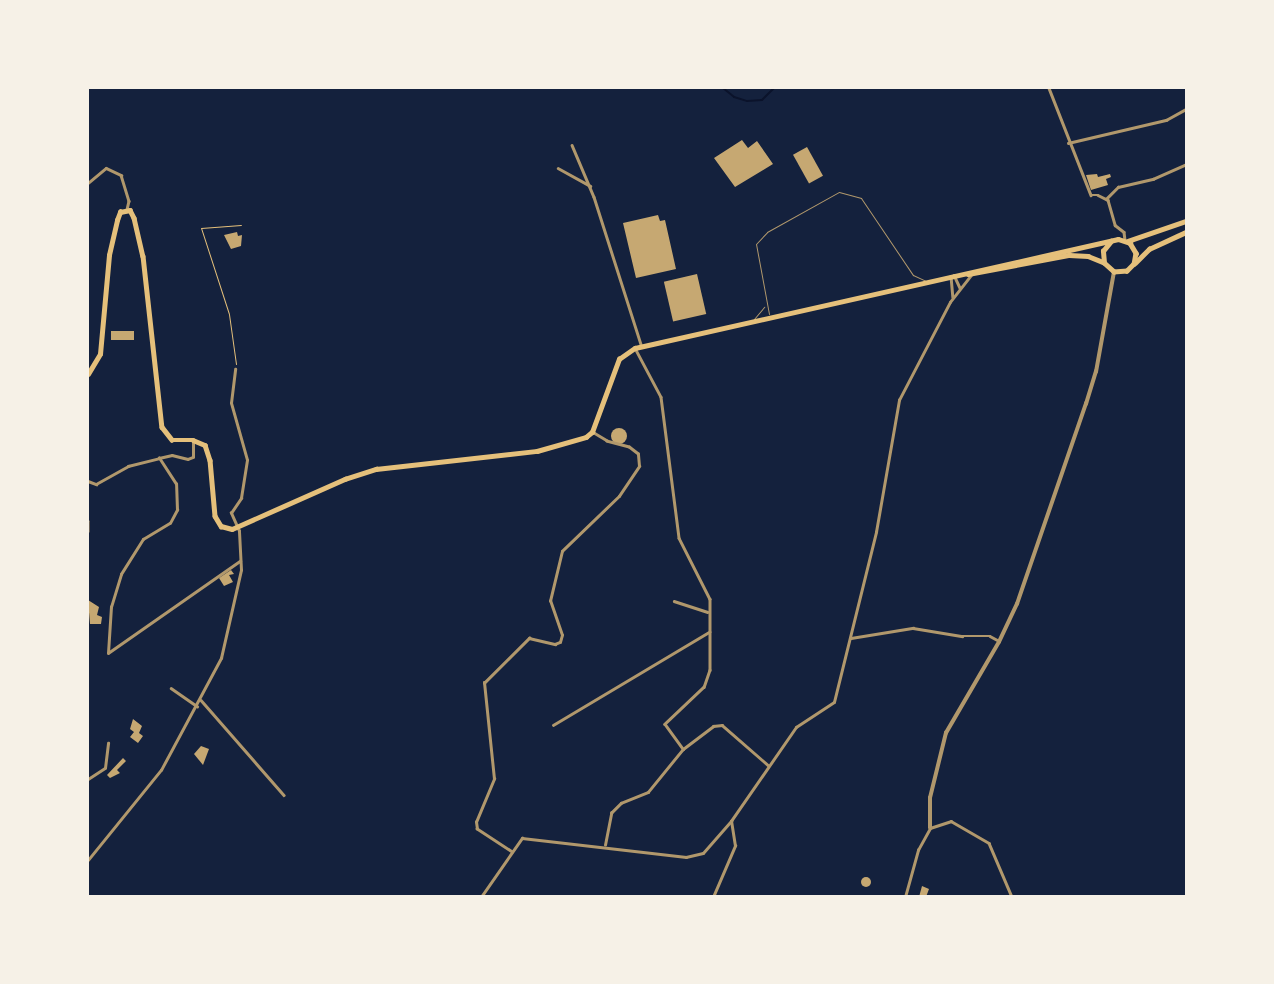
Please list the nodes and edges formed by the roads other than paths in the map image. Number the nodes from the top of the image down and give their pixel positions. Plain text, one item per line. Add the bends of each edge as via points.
1 (1049, 88) edge
2 (1186, 109) edge
3 (1069, 143) junction
4 (572, 145) dead end
5 (1186, 164) edge
6 (558, 168) dead end
7 (88, 183) edge
8 (590, 186) junction
9 (1106, 199) junction
10 (127, 210) junction
11 (1186, 221) edge
12 (1186, 232) edge
13 (1111, 241) junction
14 (1126, 241) junction
15 (1104, 263) junction
16 (1134, 264) junction
17 (1114, 272) junction
18 (972, 274) junction
19 (955, 275) junction
20 (928, 282) junction
21 (960, 288) junction
22 (953, 297) junction
23 (766, 306) junction
24 (772, 317) junction
25 (751, 322) junction
26 (642, 347) junction
27 (635, 348) junction
28 (235, 369) road end
29 (88, 374) edge
30 (592, 432) junction
31 (193, 440) junction
32 (159, 458) junction
33 (88, 481) edge
34 (88, 523) edge
35 (238, 528) junction
36 (88, 531) edge
37 (241, 561) junction
38 (674, 601) dead end
39 (708, 612) junction
40 (711, 631) junction
41 (851, 638) junction
42 (999, 642) junction
43 (171, 688) dead end
44 (201, 700) junction
45 (198, 706) junction
46 (553, 725) dead end
47 (108, 743) dead end
48 (683, 749) junction
49 (768, 765) junction
50 (88, 779) edge
51 (284, 795) dead end
52 (731, 821) junction
53 (930, 828) junction
54 (605, 845) junction
55 (512, 852) junction
56 (88, 860) edge
57 (481, 897) edge
58 (713, 897) edge
59 (905, 897) edge
60 (1012, 897) edge

1 - 3 street
2 - 3 street via 1166,120
3 - 9 street via 1091,195
4 - 8 street
5 - 9 street via 1153,179 1118,187
6 - 8 street
7 - 10 street via 106,168 121,175
8 - 26 street
9 - 14 street
10 - 29 main road via 118,216 109,255 100,354
10 - 31 main road via 133,213 143,256 162,427 172,440
11 - 14 main road
12 - 16 main road via 1149,249
13 - 14 main road
13 - 15 main road via 1103,251
13 - 19 main road
14 - 16 main road via 1136,253
15 - 17 main road
15 - 18 main road via 1069,255
16 - 17 main road via 1127,271
17 - 42 street via 1096,372 1017,604
18 - 19 main road
18 - 21 street
19 - 20 main road
19 - 21 street
19 - 22 street
20 - 23 lane via 913,275 861,198 839,192 767,232 756,243
20 - 24 main road
21 - 22 street
22 - 41 street via 899,400 876,532
23 - 24 lane
23 - 25 lane
24 - 25 main road
25 - 26 main road
26 - 27 main road
27 - 30 main road via 619,359
27 - 39 street via 661,397 679,538 710,599
28 - 35 street via 231,403 247,457 241,498 231,513
30 - 35 main road via 537,451 376,469 345,478
30 - 55 street via 629,447 638,454 639,466 619,496 562,551 550,601 562,635 560,642 529,638 484,683 494,779 477,830
31 - 32 street via 193,457
31 - 35 main road via 209,452 218,522
32 - 33 street via 128,466 96,484
32 - 37 street via 176,484 177,509 170,523 143,539 121,574 111,607 108,653
34 - 36 street
35 - 37 street
37 - 44 street via 221,658
38 - 39 street
39 - 40 street
40 - 46 street
40 - 48 street via 710,670 704,687 665,724
41 - 42 street via 913,628 990,636
41 - 49 street via 834,702 796,727
42 - 53 street via 946,733 930,798
43 - 45 street
44 - 45 street
44 - 51 street
45 - 56 street via 161,770
47 - 50 street via 105,768
48 - 49 street via 713,726 722,725
48 - 54 street via 648,792 621,803 611,813
49 - 52 street
52 - 54 street via 703,853 686,857
52 - 58 street via 735,846
53 - 59 street via 918,850
53 - 60 street via 951,821 989,842
54 - 55 street via 522,838
55 - 57 street

